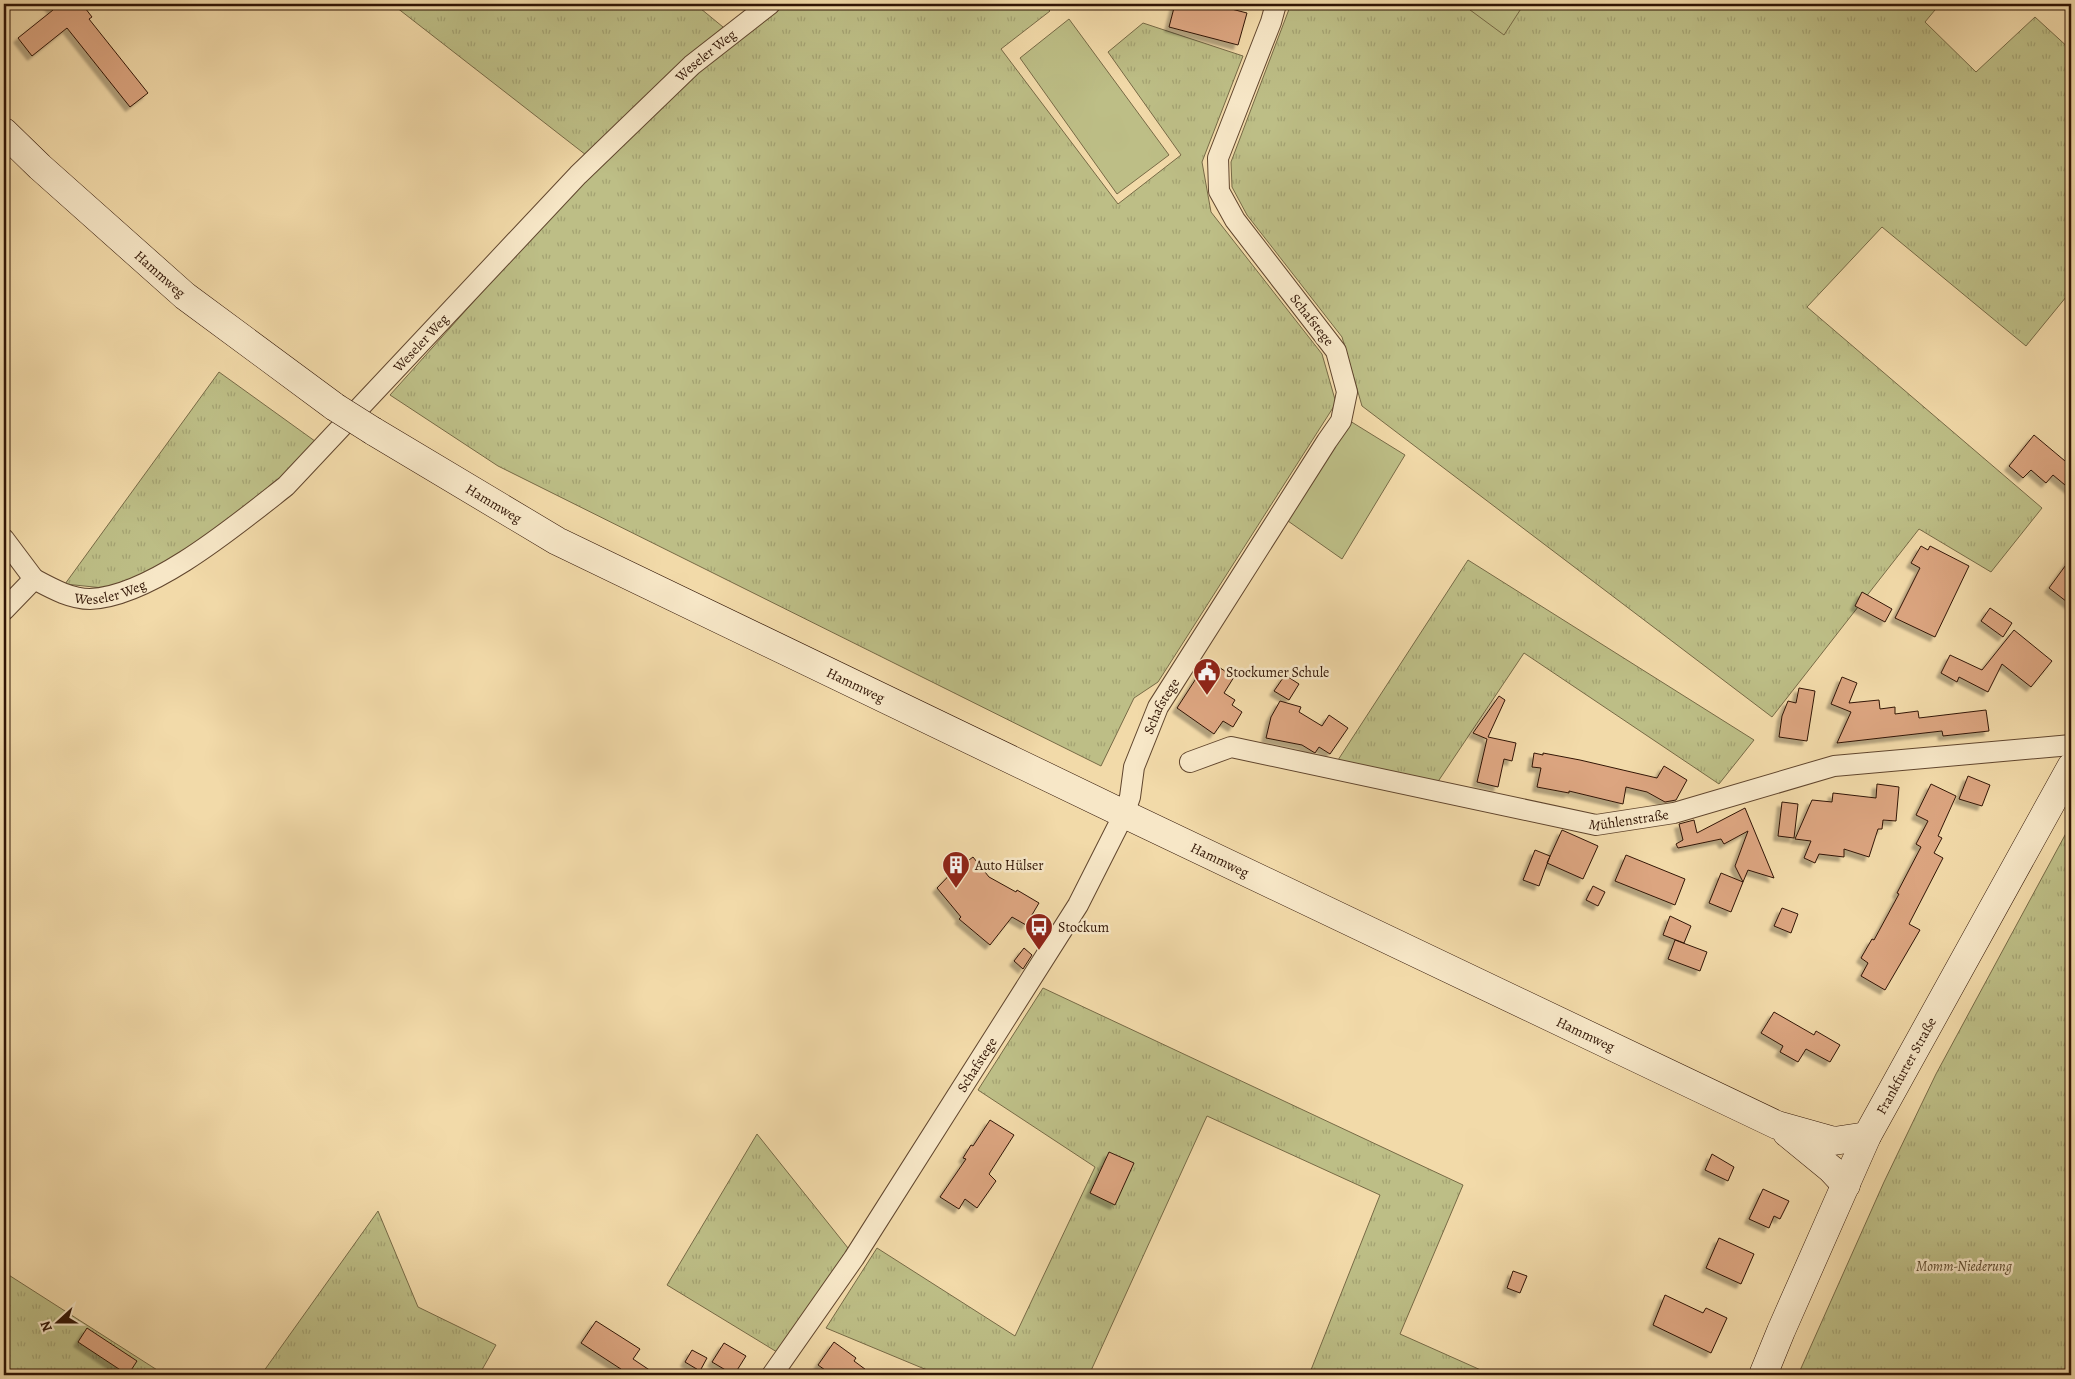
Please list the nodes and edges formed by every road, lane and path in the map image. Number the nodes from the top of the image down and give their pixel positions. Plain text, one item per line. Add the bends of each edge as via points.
1 (770, 4) edge
2 (1276, 4) edge
3 (4, 132) edge
4 (4, 539) edge
5 (34, 579) junction
6 (4, 610) edge
7 (2071, 745) edge
8 (1190, 762) dead end
9 (2071, 767) edge
10 (1108, 806) junction
11 (1777, 1125) junction
12 (1867, 1136) junction
13 (1838, 1177) junction
14 (772, 1375) edge
15 (1763, 1375) edge

1 - 5 street, Weseler Weg via 692,65 578,175 286,486 235,526 151,580 115,595 89,599 61,594
2 - 10 street, Schafstege via 1218,158 1220,191 1235,220 1336,351 1347,392 1341,422 1158,707 1134,767 1130,797
3 - 10 main road, Hammweg, bridge via 40,168 185,296 373,431 557,541
4 - 5 street, Weseler Weg
5 - 6 street
7 - 8 street, Mühlenstraße via 1834,766 1674,813 1596,825 1231,747
9 - 12 main road, Frankfurter Straße
10 - 11 main road, Hammweg
10 - 14 street, Schafstege via 1078,905 854,1258
11 - 12 main road, Hammweg via 1834,1142
11 - 13 main road, Hammweg
12 - 13 main road, Frankfurter Straße
13 - 15 main road, Frankfurter Straße

